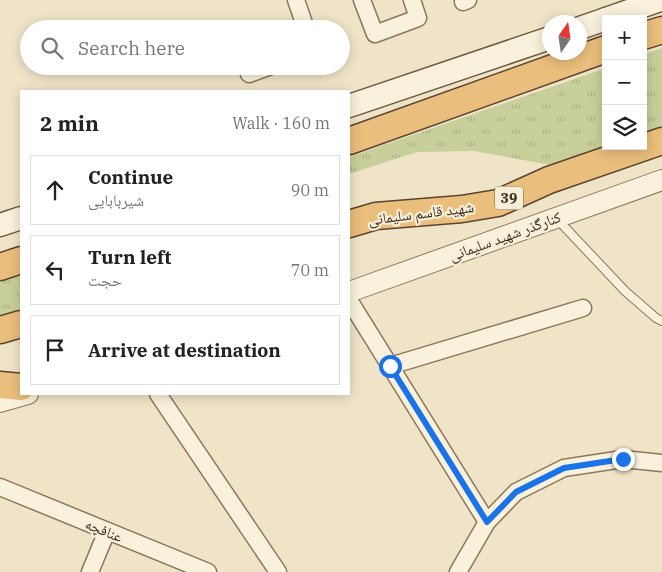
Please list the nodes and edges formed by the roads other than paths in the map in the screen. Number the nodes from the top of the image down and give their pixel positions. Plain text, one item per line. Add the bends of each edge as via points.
1 (296, 0) edge
2 (362, 0) edge
3 (412, 0) edge
4 (463, 0) edge
5 (468, 0) edge
6 (660, 0) edge
7 (634, 9) edge
8 (617, 15) edge
9 (303, 20) edge
10 (602, 20) edge
11 (587, 26) edge
12 (662, 30) edge
13 (647, 35) edge
14 (542, 41) edge
15 (602, 50) edge
16 (350, 106) edge
17 (350, 141) edge
18 (662, 142) edge
19 (662, 180) edge
20 (20, 218) edge
21 (557, 218) junction
22 (350, 224) edge
23 (0, 225) edge
24 (20, 260) edge
25 (0, 268) edge
26 (350, 292) edge
27 (350, 302) edge
28 (583, 308) dead end
29 (662, 321) edge
30 (20, 324) edge
31 (0, 330) edge
32 (390, 366) junction
33 (0, 385) edge
34 (20, 387) edge
35 (24, 395) edge
36 (159, 395) edge
37 (0, 402) edge
38 (662, 463) edge
39 (2, 493) edge
40 (487, 522) junction
41 (107, 531) junction
42 (90, 572) edge
43 (208, 572) edge
44 (278, 572) edge
45 (458, 572) edge

1 - 9 street
2 - 3 street via 375,34 418,18
4 - 5 street
6 - 7 main road
7 - 8 main road
10 - 11 main road
12 - 13 highway
14 - 16 main road
15 - 17 highway
18 - 22 highway, شهید قاسم سلیمانی / 39 via 549,180 498,203 376,216
19 - 21 street, کنارگذر شهید سلیمانی
20 - 23 main road
21 - 26 street, کنارگذر شهید سلیمانی
21 - 29 lane via 625,291
24 - 25 highway
27 - 32 street
28 - 32 street
30 - 31 highway
32 - 40 street
33 - 34 highway
35 - 37 street
36 - 44 street
38 - 40 street via 623,459 564,468 516,492
39 - 41 street, عنافچه
40 - 45 street
41 - 42 street
41 - 43 street, عنافچه

